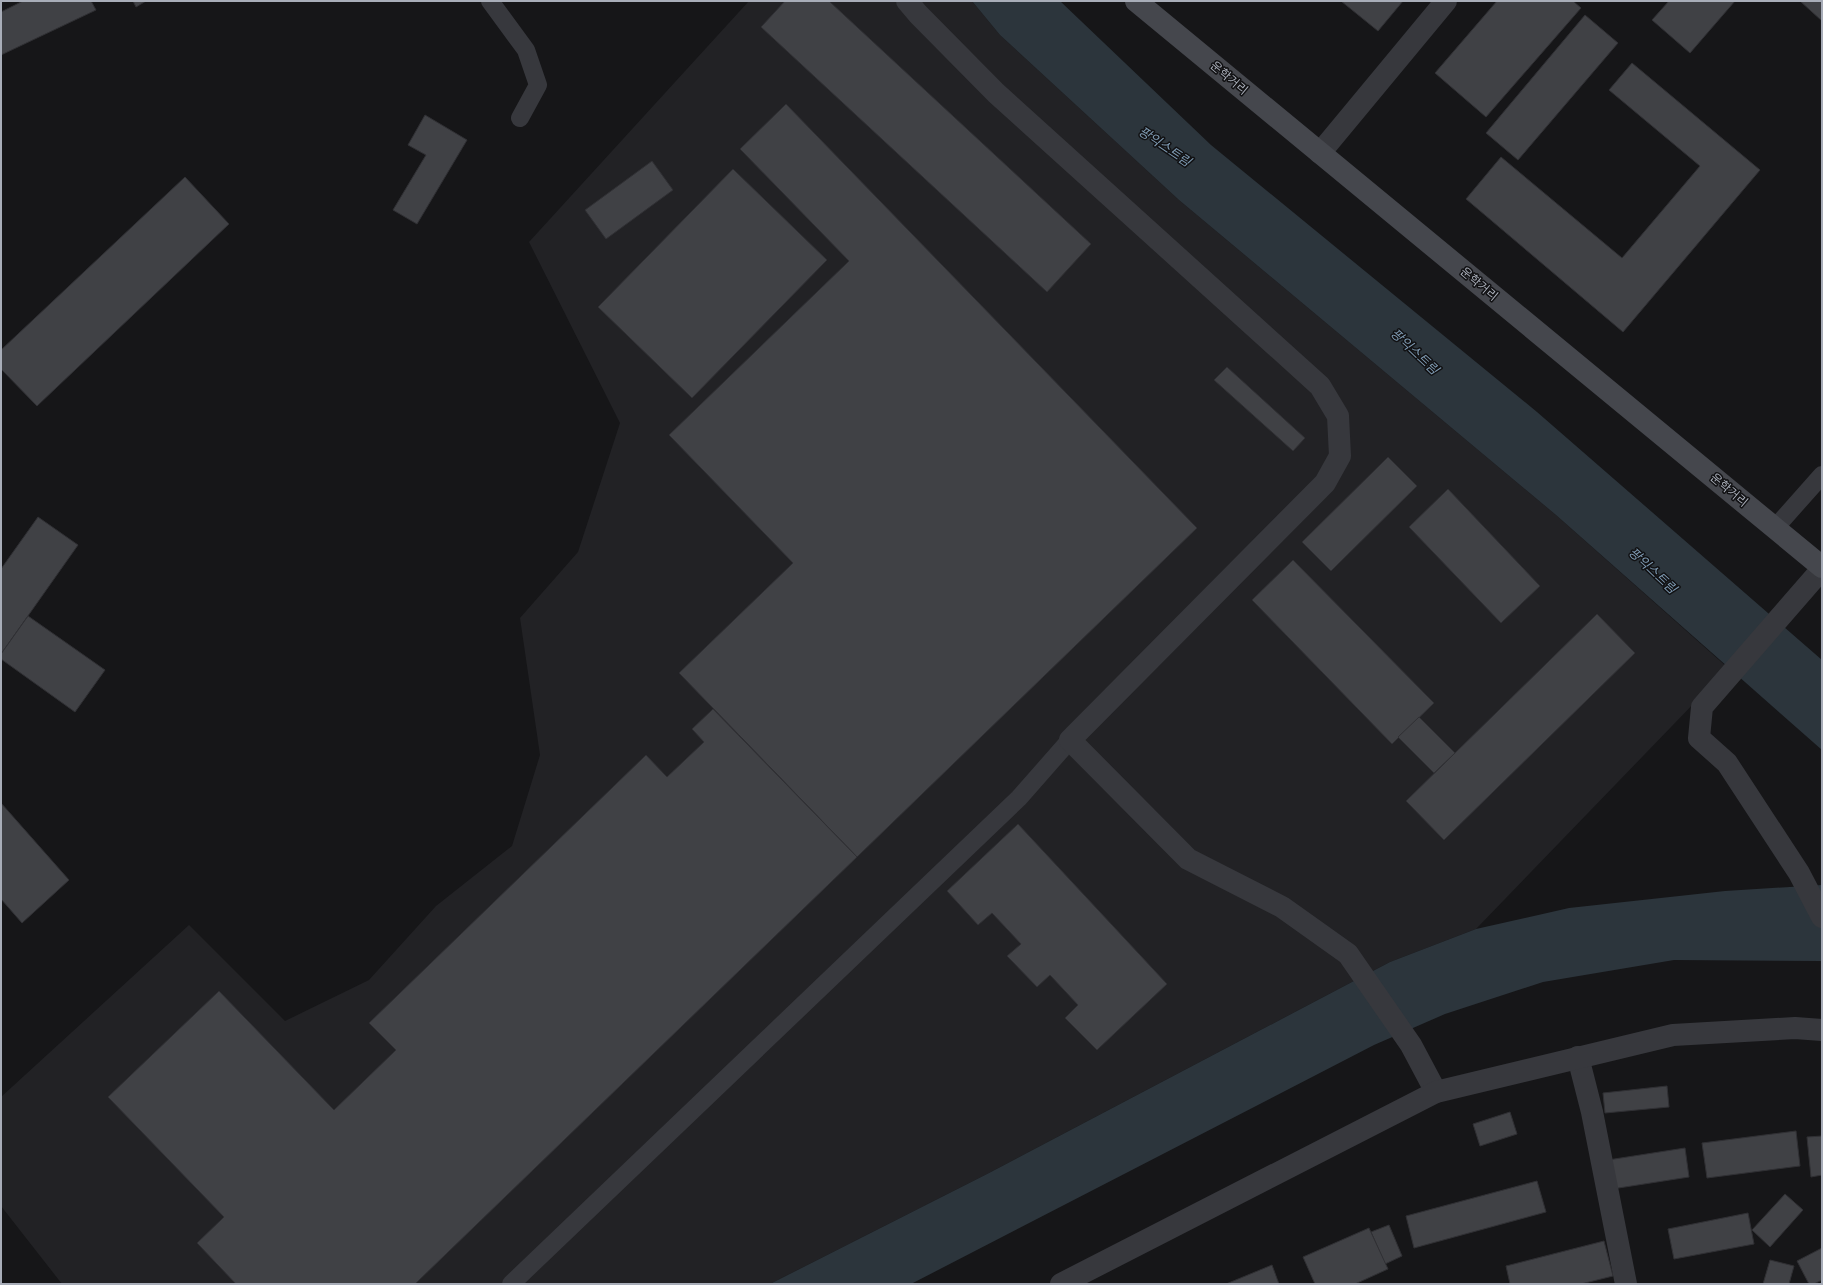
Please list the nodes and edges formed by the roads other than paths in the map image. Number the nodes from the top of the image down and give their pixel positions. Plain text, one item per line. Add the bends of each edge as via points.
1 (490, 1) edge
2 (907, 1) edge
3 (1136, 1) edge
4 (1446, 1) edge
5 (520, 118) dead end
6 (1320, 153) junction
7 (1822, 475) edge
8 (1775, 528) junction
9 (1822, 568) edge
10 (1070, 740) junction
11 (1822, 917) edge
12 (1822, 1030) edge
13 (1578, 1057) junction
14 (1436, 1092) junction
15 (511, 1284) edge
16 (1060, 1284) edge
17 (1626, 1284) edge

1 - 5 lane via 526,50 538,85
2 - 10 street via 996,93 1320,386 1338,416 1340,456 1325,482
3 - 6 main road, 운학거리
4 - 6 street
6 - 8 main road, 운학거리
7 - 8 lane
8 - 9 main road, 운학거리
9 - 11 street via 1702,707 1699,738 1727,763 1799,873
10 - 14 street via 1188,859 1282,907 1348,954 1412,1045
10 - 15 lane via 1019,798
12 - 13 street via 1795,1028 1673,1035
13 - 14 street
13 - 17 street via 1592,1112
14 - 16 street

